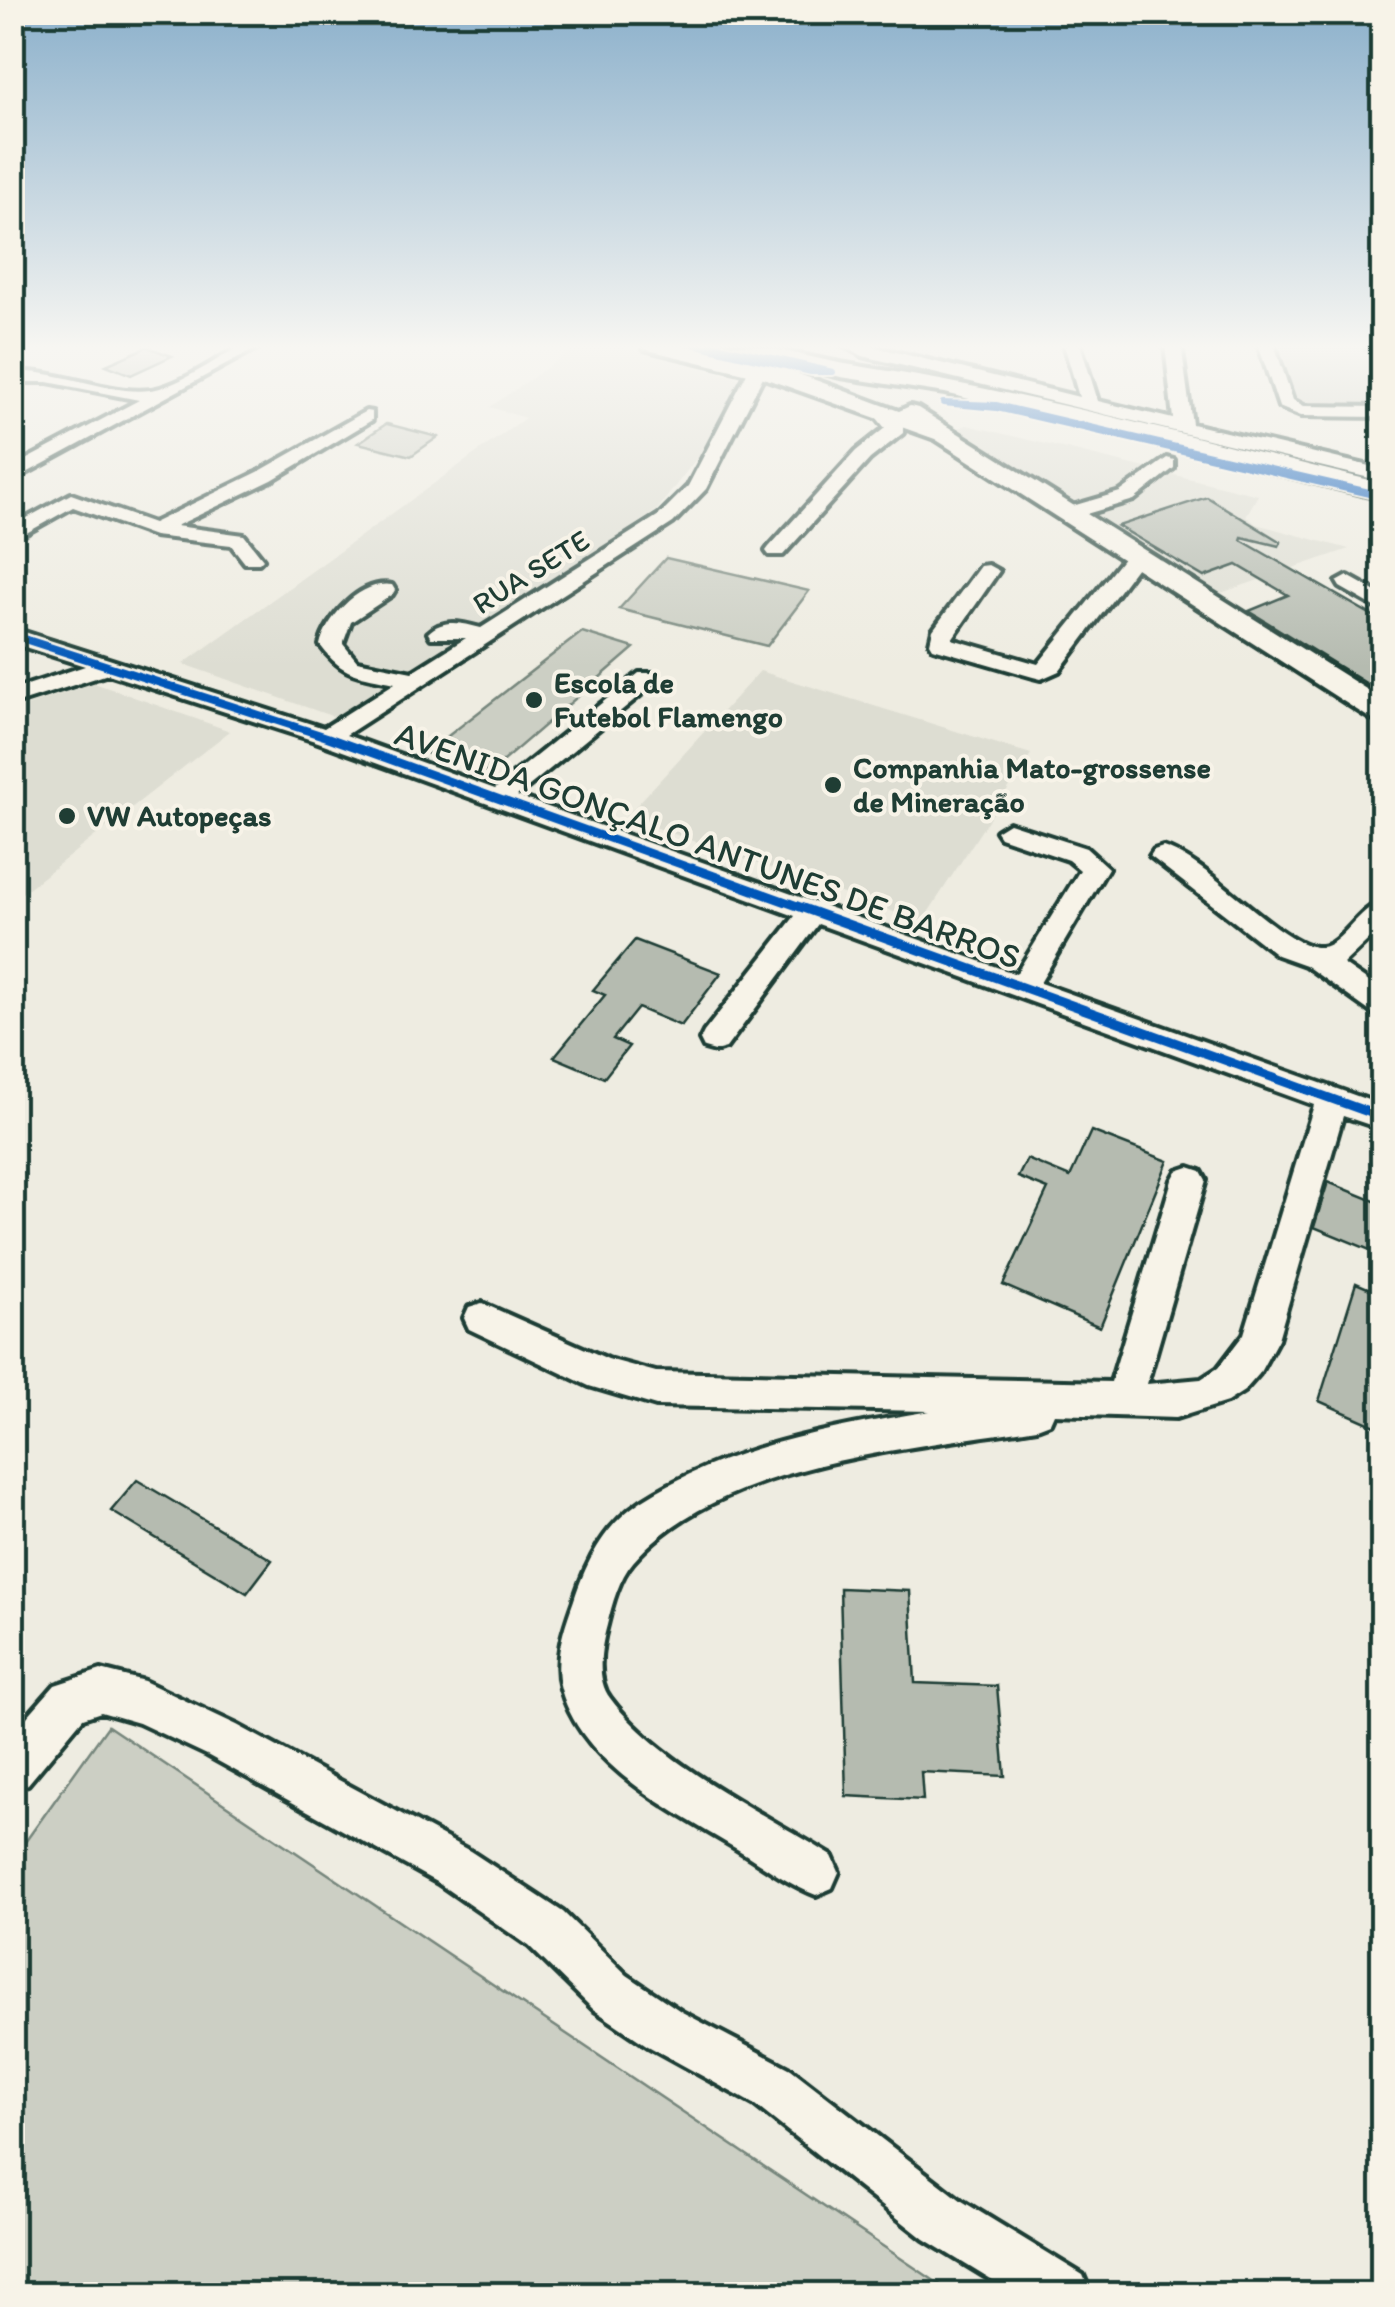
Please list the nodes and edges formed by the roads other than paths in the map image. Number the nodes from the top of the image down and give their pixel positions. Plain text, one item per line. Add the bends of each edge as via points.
1 (54, 452) edge
2 (305, 452) edge
3 (717, 452) edge
4 (867, 452) edge
5 (972, 452) edge
6 (1110, 452) edge
7 (1215, 452) edge
8 (1287, 452) edge
9 (1166, 464) junction
10 (12, 474) edge
11 (1382, 475) edge
12 (1382, 491) edge
13 (1069, 513) junction
14 (1382, 516) edge
15 (154, 530) junction
16 (12, 535) edge
17 (776, 551) dead end
18 (1136, 556) junction
19 (252, 559) dead end
20 (988, 571) dead end
21 (1382, 586) edge
22 (384, 590) dead end
23 (1382, 605) edge
24 (439, 634) dead end
25 (12, 635) edge
26 (486, 636) junction
27 (109, 666) junction
28 (647, 678) dead end
29 (416, 680) junction
30 (12, 698) edge
31 (1382, 712) edge
32 (327, 738) junction
33 (498, 799) junction
34 (1009, 831) dead end
35 (1162, 856) dead end
36 (813, 912) junction
37 (1382, 912) edge
38 (1314, 958) junction
39 (1022, 988) junction
40 (1382, 1006) edge
41 (715, 1040) dead end
42 (1332, 1099) junction
43 (1382, 1117) edge
44 (1189, 1180) dead end
45 (482, 1318) dead end
46 (1115, 1399) junction
47 (12, 1768) edge
48 (816, 1872) dead end
49 (1064, 2294) edge

1 - 10 street
2 - 15 street
3 - 26 street, RUA SETE via 684,504
4 - 17 street
5 - 13 main road
6 - 9 main road
7 - 12 main road
8 - 11 street
9 - 13 street via 1127,496
9 - 14 main road
13 - 18 main road
15 - 16 street via 72,500
15 - 19 street via 236,539
18 - 20 street via 1041,672 941,644
18 - 31 main road
21 - 23 street via 1348,582
22 - 29 street via 341,618 332,644 360,670
24 - 26 street via 456,628
25 - 27 street, AVENIDA GONÇALO ANTUNES DE BARROS
26 - 29 street, RUA SETE
27 - 30 street
27 - 32 street, AVENIDA GONÇALO ANTUNES DE BARROS
28 - 33 street
29 - 32 street, RUA SETE
32 - 33 street, AVENIDA GONÇALO ANTUNES DE BARROS
33 - 36 street, AVENIDA GONÇALO ANTUNES DE BARROS
34 - 39 street via 1077,854 1095,868
35 - 38 street via 1287,948
36 - 39 street, AVENIDA GONÇALO ANTUNES DE BARROS
36 - 41 street
37 - 38 street via 1334,956
38 - 40 street
39 - 42 street, AVENIDA GONÇALO ANTUNES DE BARROS
42 - 43 street, AVENIDA GONÇALO ANTUNES DE BARROS
42 - 46 street via 1260,1339 1245,1368 1232,1382 1188,1401
44 - 46 street
45 - 46 street via 602,1374 656,1389
46 - 48 street via 772,1461 696,1488 618,1548 599,1584 576,1659 592,1711 636,1756
47 - 49 street via 70,1700 101,1691 222,1740 454,1867 546,1928 610,1992 773,2086 942,2220

